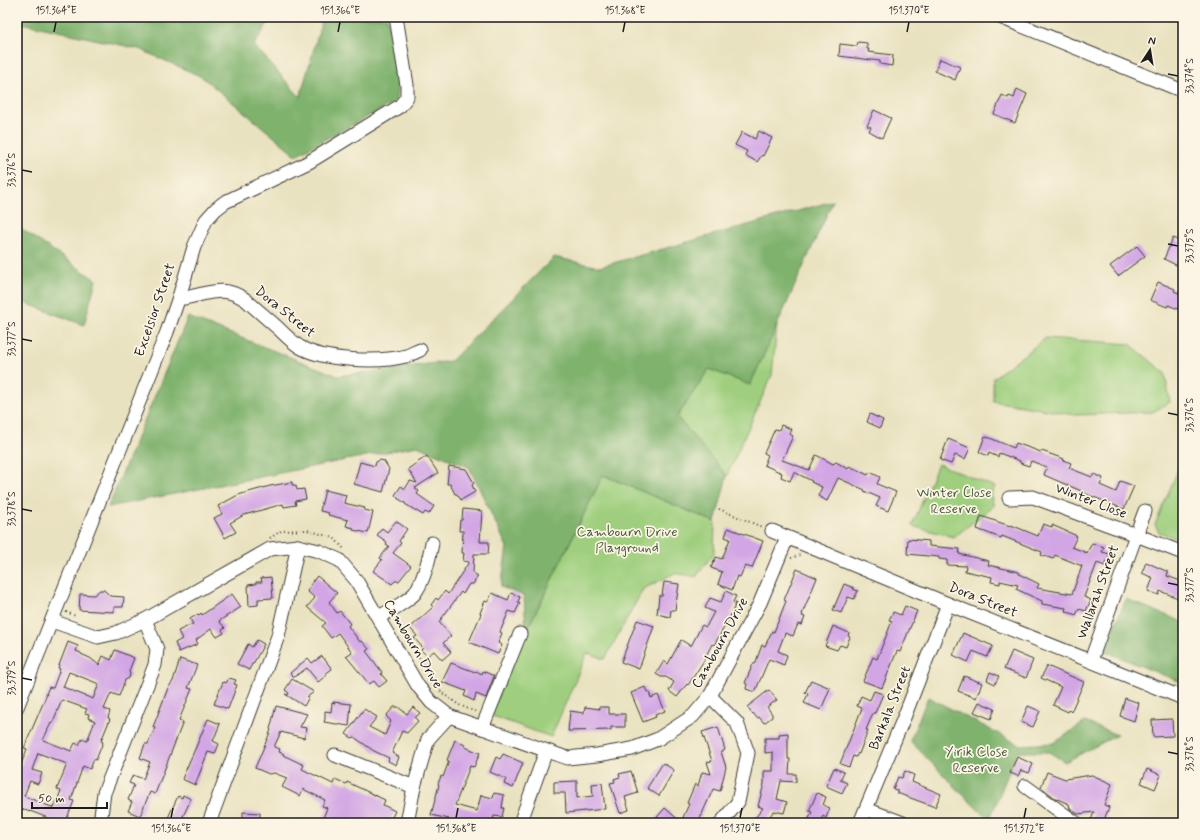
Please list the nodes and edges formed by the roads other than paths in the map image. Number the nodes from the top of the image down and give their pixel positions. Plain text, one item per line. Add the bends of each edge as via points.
1 (396, 17) edge
2 (1000, 17) edge
3 (1183, 91) edge
4 (179, 297) junction
5 (420, 350) dead end
6 (1009, 498) dead end
7 (1145, 511) dead end
8 (772, 531) road end
9 (1136, 535) junction
10 (787, 538) junction
11 (432, 542) dead end
12 (298, 546) junction
13 (1183, 553) edge
14 (948, 604) junction
15 (384, 614) junction
16 (145, 620) junction
17 (52, 621) junction
18 (520, 634) dead end
19 (1091, 660) junction
20 (710, 696) junction
21 (1183, 698) edge
22 (17, 707) edge
23 (449, 716) junction
24 (484, 722) junction
25 (546, 751) junction
26 (335, 754) dead end
27 (414, 786) junction
28 (1025, 786) dead end
29 (866, 809) junction
30 (100, 823) edge
31 (209, 823) edge
32 (407, 823) edge
33 (522, 823) edge
34 (720, 823) edge
35 (860, 823) edge
36 (903, 823) edge
37 (1076, 823) edge

1 - 4 street, Excelsior Street via 407,97 400,106 309,162 225,202 216,209 206,220 194,247
2 - 3 street
4 - 5 street, Dora Street via 232,292 246,300 295,344 320,355 371,360 406,356
4 - 17 street, Excelsior Street
6 - 9 street, Winter Close via 1033,497
7 - 9 street, Winter Close
8 - 10 street, Dora Street
9 - 13 street
9 - 19 street, Wallarah Street
10 - 14 street, Dora Street
10 - 20 street, Cambourn Drive via 760,604
11 - 15 street via 428,562 414,594
12 - 15 street, Cambourn Drive via 319,551 339,560
12 - 16 street, Cambourn Drive via 270,549
12 - 31 street via 278,636
14 - 19 street, Dora Street
14 - 29 street, Barkala Street
15 - 23 street, Cambourn Drive via 418,686 430,702
16 - 17 street, Cambourn Drive via 116,633 98,637
16 - 30 street via 157,649 155,665 104,793
17 - 22 street, Excelsior Street
18 - 24 street
19 - 21 street, Dora Street
20 - 25 street, Cambourn Drive via 693,716 658,739 632,749 567,758
20 - 34 street via 737,723 748,753 738,802
23 - 24 street, Cambourn Drive
23 - 27 street via 428,739
24 - 25 street, Cambourn Drive
25 - 33 street
26 - 27 street
27 - 32 street
28 - 37 street
29 - 35 street, Barkala Street
29 - 36 street

